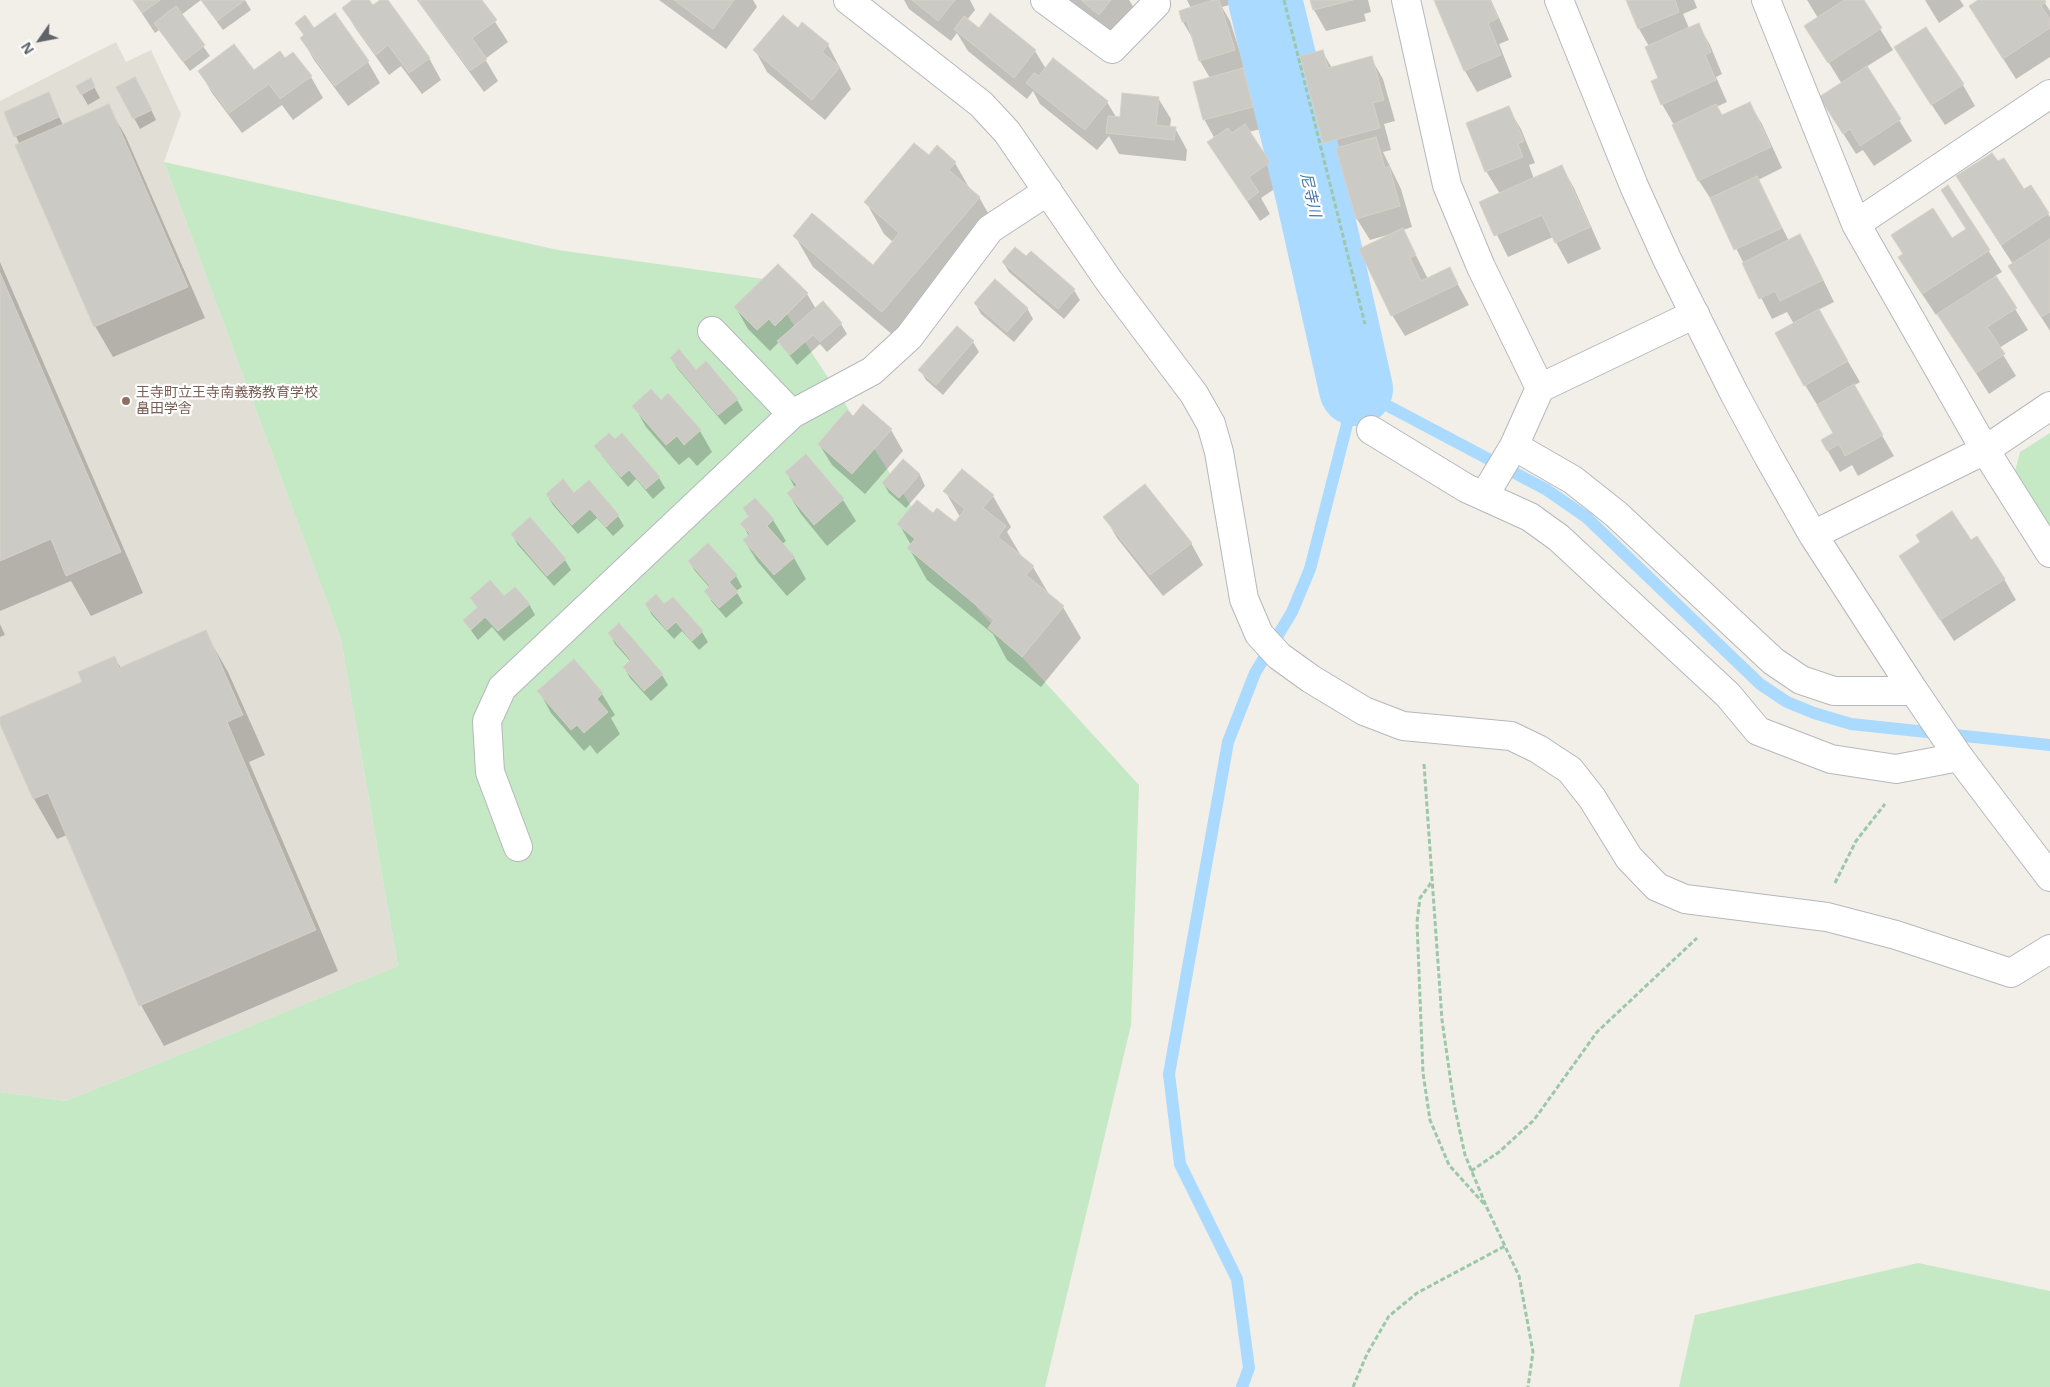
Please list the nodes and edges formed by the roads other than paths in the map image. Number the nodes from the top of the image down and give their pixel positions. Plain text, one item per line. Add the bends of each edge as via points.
1 (848, 0) edge
2 (1045, 0) edge
3 (1155, 0) edge
4 (1406, 0) edge
5 (1559, 0) edge
6 (1766, 0) edge
7 (2050, 94) edge
8 (1048, 191) junction
9 (1856, 224) junction
10 (1695, 314) junction
11 (712, 331) dead end
12 (1540, 388) junction
13 (2050, 406) edge
14 (792, 414) junction
15 (1371, 430) dead end
16 (1514, 446) junction
17 (1985, 450) junction
18 (1484, 496) junction
19 (1813, 535) junction
20 (2050, 553) edge
21 (1914, 692) junction
22 (1959, 757) junction
23 (518, 847) dead end
24 (2050, 877) edge
25 (2050, 949) edge

1 - 8 street via 981,104 1007,132
2 - 3 street via 1112,49 1156,4
4 - 12 street via 1447,186 1481,266
5 - 10 street via 1634,186
6 - 9 street
7 - 9 street
8 - 14 street via 990,229 909,337 872,371
8 - 25 street via 1109,281 1194,394 1211,424 1219,452 1244,599 1259,634 1279,656 1364,711 1403,726 1512,736 1538,749 1570,770 1592,798 1629,858 1657,887 1685,899 1827,918 1896,935 2011,973
9 - 17 street
10 - 12 street
10 - 19 street via 1734,393
11 - 14 street
12 - 16 street
13 - 17 street
14 - 23 street via 502,688 487,721 490,772
15 - 18 street
16 - 18 street
16 - 21 street via 1573,480 1616,514 1773,661 1801,680 1834,691
17 - 19 street
17 - 20 street
18 - 22 street via 1530,517 1558,538 1728,695 1758,732 1831,759 1896,769
19 - 21 street
21 - 22 street
22 - 24 street

